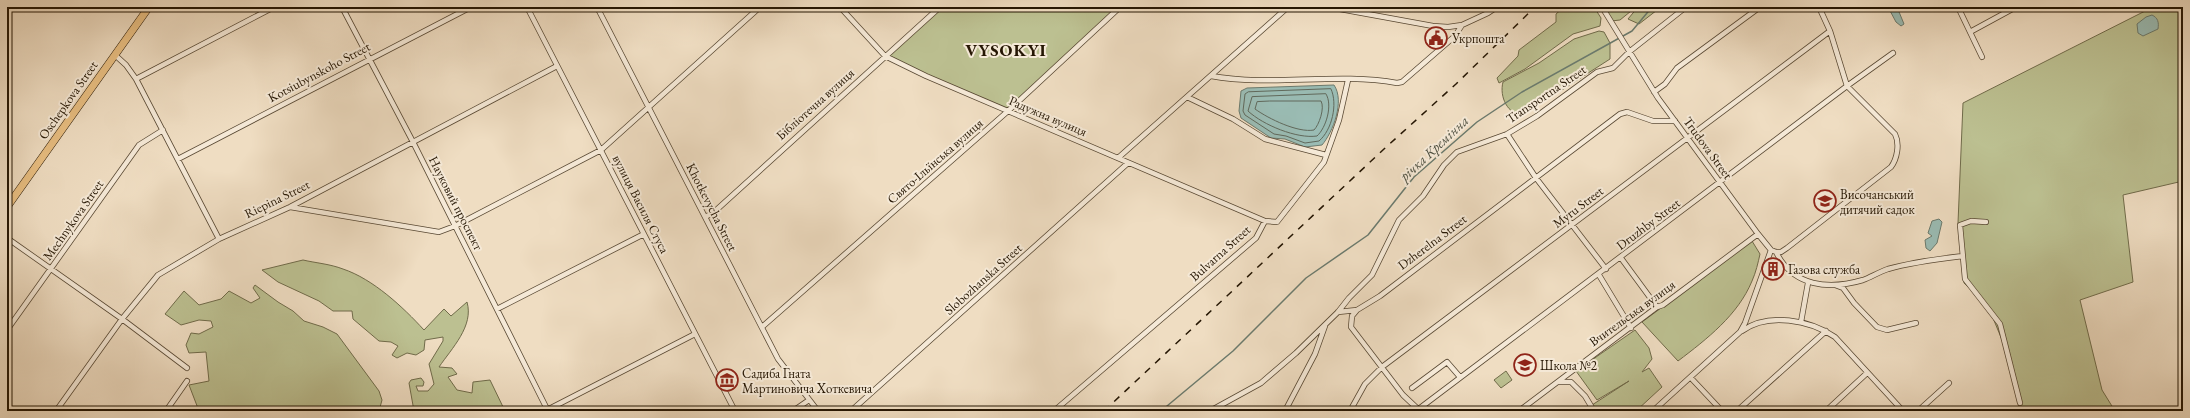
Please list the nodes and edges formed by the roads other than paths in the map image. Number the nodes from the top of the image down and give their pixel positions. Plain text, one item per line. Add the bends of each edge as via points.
1 (274, 7) edge
2 (342, 7) edge
3 (471, 7) edge
4 (527, 7) edge
5 (597, 7) edge
6 (760, 7) edge
7 (840, 7) edge
8 (940, 7) edge
9 (1120, 7) edge
10 (1288, 7) edge
11 (1329, 7) edge
12 (1497, 7) edge
13 (1602, 7) edge
14 (1686, 7) edge
15 (1760, 7) edge
16 (1819, 7) edge
17 (1958, 7) edge
18 (2016, 7) edge
19 (146, 8) edge
20 (1462, 25) junction
21 (1830, 31) junction
22 (1970, 32) junction
23 (1629, 52) junction
24 (1893, 53) dead end
25 (115, 55) junction
26 (885, 56) junction
27 (1982, 57) dead end
28 (369, 58) junction
29 (557, 66) junction
30 (1211, 76) junction
31 (136, 79) junction
32 (1348, 80) junction
33 (1847, 86) junction
34 (1654, 92) junction
35 (1187, 96) junction
36 (648, 106) junction
37 (1008, 111) junction
38 (1675, 121) junction
39 (163, 130) junction
40 (1507, 134) junction
41 (1686, 138) junction
42 (413, 142) junction
43 (601, 150) junction
44 (1326, 155) junction
45 (1118, 158) junction
46 (178, 159) junction
47 (1128, 163) junction
48 (1536, 178) junction
49 (1720, 184) junction
50 (7, 207) edge
51 (290, 207) junction
52 (705, 217) junction
53 (1265, 221) junction
54 (1986, 222) dead end
55 (1572, 224) junction
56 (455, 226) junction
57 (644, 234) junction
58 (1758, 234) junction
59 (7, 238) edge
60 (219, 239) junction
61 (1774, 251) junction
62 (1963, 256) junction
63 (1621, 258) junction
64 (51, 269) junction
65 (1606, 269) junction
66 (1598, 275) junction
67 (1808, 282) junction
68 (1835, 285) junction
69 (1657, 307) junction
70 (497, 309) junction
71 (1357, 310) junction
72 (1338, 312) junction
73 (122, 319) junction
74 (1801, 322) junction
75 (1916, 323) dead end
76 (1325, 324) junction
77 (762, 327) junction
78 (1631, 328) junction
79 (7, 330) edge
80 (1826, 331) junction
81 (1740, 332) junction
82 (696, 334) junction
83 (1382, 367) junction
84 (187, 368) dead end
85 (1867, 373) junction
86 (1460, 377) junction
87 (1691, 378) junction
88 (187, 381) dead end
89 (1558, 382) junction
90 (1949, 383) dead end
91 (1412, 388) dead end
92 (809, 400) junction
93 (2020, 403) dead end
94 (548, 410) edge
95 (56, 411) edge
96 (166, 411) edge
97 (735, 411) edge
98 (794, 411) edge
99 (818, 411) edge
100 (852, 411) edge
101 (1054, 411) edge
102 (1210, 411) edge
103 (1285, 411) edge
104 (1350, 411) edge
105 (1418, 411) edge
106 (1519, 411) edge
107 (1594, 411) edge
108 (1653, 411) edge
109 (1722, 411) edge
110 (1736, 411) edge
111 (1826, 411) edge
112 (1903, 411) edge
113 (1918, 411) edge

1 - 31 street
2 - 28 street, Науковий проспект
3 - 28 street, Kotsiubynskoho Street
4 - 29 street, вулиця Василя Стуса
5 - 36 street, Khotkevycha Street
6 - 36 street
7 - 26 street, Радужна вулиця
8 - 26 street, Бібліотечна вулиця
9 - 37 street, Свято-Ільїнська вулиця
10 - 30 street
11 - 20 street via 1433,26
12 - 20 street
13 - 23 street, Trudova Street
14 - 23 street, Transportna Street
15 - 34 street via 1677,68 1665,84
16 - 21 street
17 - 22 street
18 - 22 street
19 - 25 highway, Oschepkova Street
20 - 32 street via 1455,36 1410,77 1397,83
21 - 33 street
21 - 41 street, Myru Street
22 - 27 street
23 - 34 street, Trudova Street
23 - 40 street, Transportna Street via 1613,68 1598,72 1537,116
24 - 33 street, Druzhby Street
25 - 31 street
25 - 50 highway, Oschepkova Street
26 - 37 street, Радужна вулиця
26 - 52 street, Бібліотечна вулиця via 713,213
28 - 42 street, Науковий проспект
28 - 46 street, Kotsiubynskoho Street
29 - 42 street, Riepina Street
29 - 43 street, вулиця Василя Стуса
30 - 32 street via 1248,80
30 - 35 street
31 - 39 street
32 - 44 street, Bulvarna Street via 1339,120
33 - 49 street, Druzhby Street
33 - 61 street via 1895,134 1898,141 1894,163 1787,248 1781,252
34 - 38 street, Trudova Street
35 - 44 street via 1233,119 1265,139
35 - 45 street
36 - 43 street
36 - 52 street, Khotkevycha Street
37 - 45 street, Радужна вулиця
37 - 77 street, Свято-Ільїнська вулиця
38 - 41 street, Trudova Street
38 - 48 street, Dzherelna Street via 1653,121 1627,112 1620,114
39 - 46 street
39 - 64 street, Mechnykova Street via 139,145
40 - 48 street
40 - 72 street, Transportna Street via 1457,152 1444,165 1423,196 1399,220 1372,275
41 - 49 street, Trudova Street
41 - 55 street, Myru Street
42 - 51 street, Riepina Street
42 - 56 street, Науковий проспект
43 - 56 street
43 - 57 street, вулиця Василя Стуса
44 - 53 street, Bulvarna Street via 1324,162 1277,222
45 - 47 street, Радужна вулиця
46 - 60 street
47 - 53 street, Радужна вулиця
47 - 100 street, Slobozhanska Street
48 - 55 street
48 - 71 street, Dzherelna Street via 1380,296
49 - 58 street, Trudova Street
49 - 63 street, Druzhby Street
51 - 56 street via 439,232
51 - 60 street, Riepina Street
52 - 77 street, Khotkevycha Street
53 - 101 street, Bulvarna Street via 1256,238
54 - 62 street via 1971,221 1960,226
55 - 65 street
55 - 83 street, Myru Street
56 - 70 street, Науковий проспект
57 - 70 street
57 - 82 street, вулиця Василя Стуса
58 - 61 street, Trudova Street
58 - 69 street, Вчительська вулиця
59 - 64 street
60 - 73 street, Riepina Street via 158,275
61 - 67 street, Trudova Street via 1800,279
61 - 81 street
62 - 68 street via 1888,269 1863,280
62 - 93 street via 1965,279 2000,324
63 - 65 street, Druzhby Street
63 - 69 street
64 - 73 street
64 - 79 street, Mechnykova Street
65 - 66 street, Druzhby Street
66 - 78 street
66 - 86 street, Druzhby Street
67 - 68 street
67 - 74 street
68 - 75 street via 1843,288 1877,327 1887,330
69 - 78 street, Вчительська вулиця
70 - 94 street, Науковий проспект
71 - 72 street, Dzherelna Street
71 - 83 street via 1350,324
72 - 76 street
73 - 84 street
73 - 95 street, Riepina Street
74 - 80 street
74 - 81 street via 1767,320 1750,325
76 - 102 street via 1261,383
76 - 103 street via 1316,354
77 - 92 street, Khotkevycha Street via 778,359
78 - 89 street, Вчительська вулиця
80 - 85 street via 1835,337
80 - 110 street
81 - 87 street
82 - 94 street
82 - 97 street, вулиця Василя Стуса
83 - 104 street, Myru Street via 1365,384
83 - 105 street
85 - 111 street
85 - 112 street
86 - 91 street via 1447,362
86 - 105 street, Druzhby Street
87 - 108 street
87 - 109 street
88 - 96 street
89 - 106 street, Вчительська вулиця
89 - 107 street via 1571,382 1585,396
90 - 113 street
92 - 98 street
92 - 99 street, Khotkevycha Street

